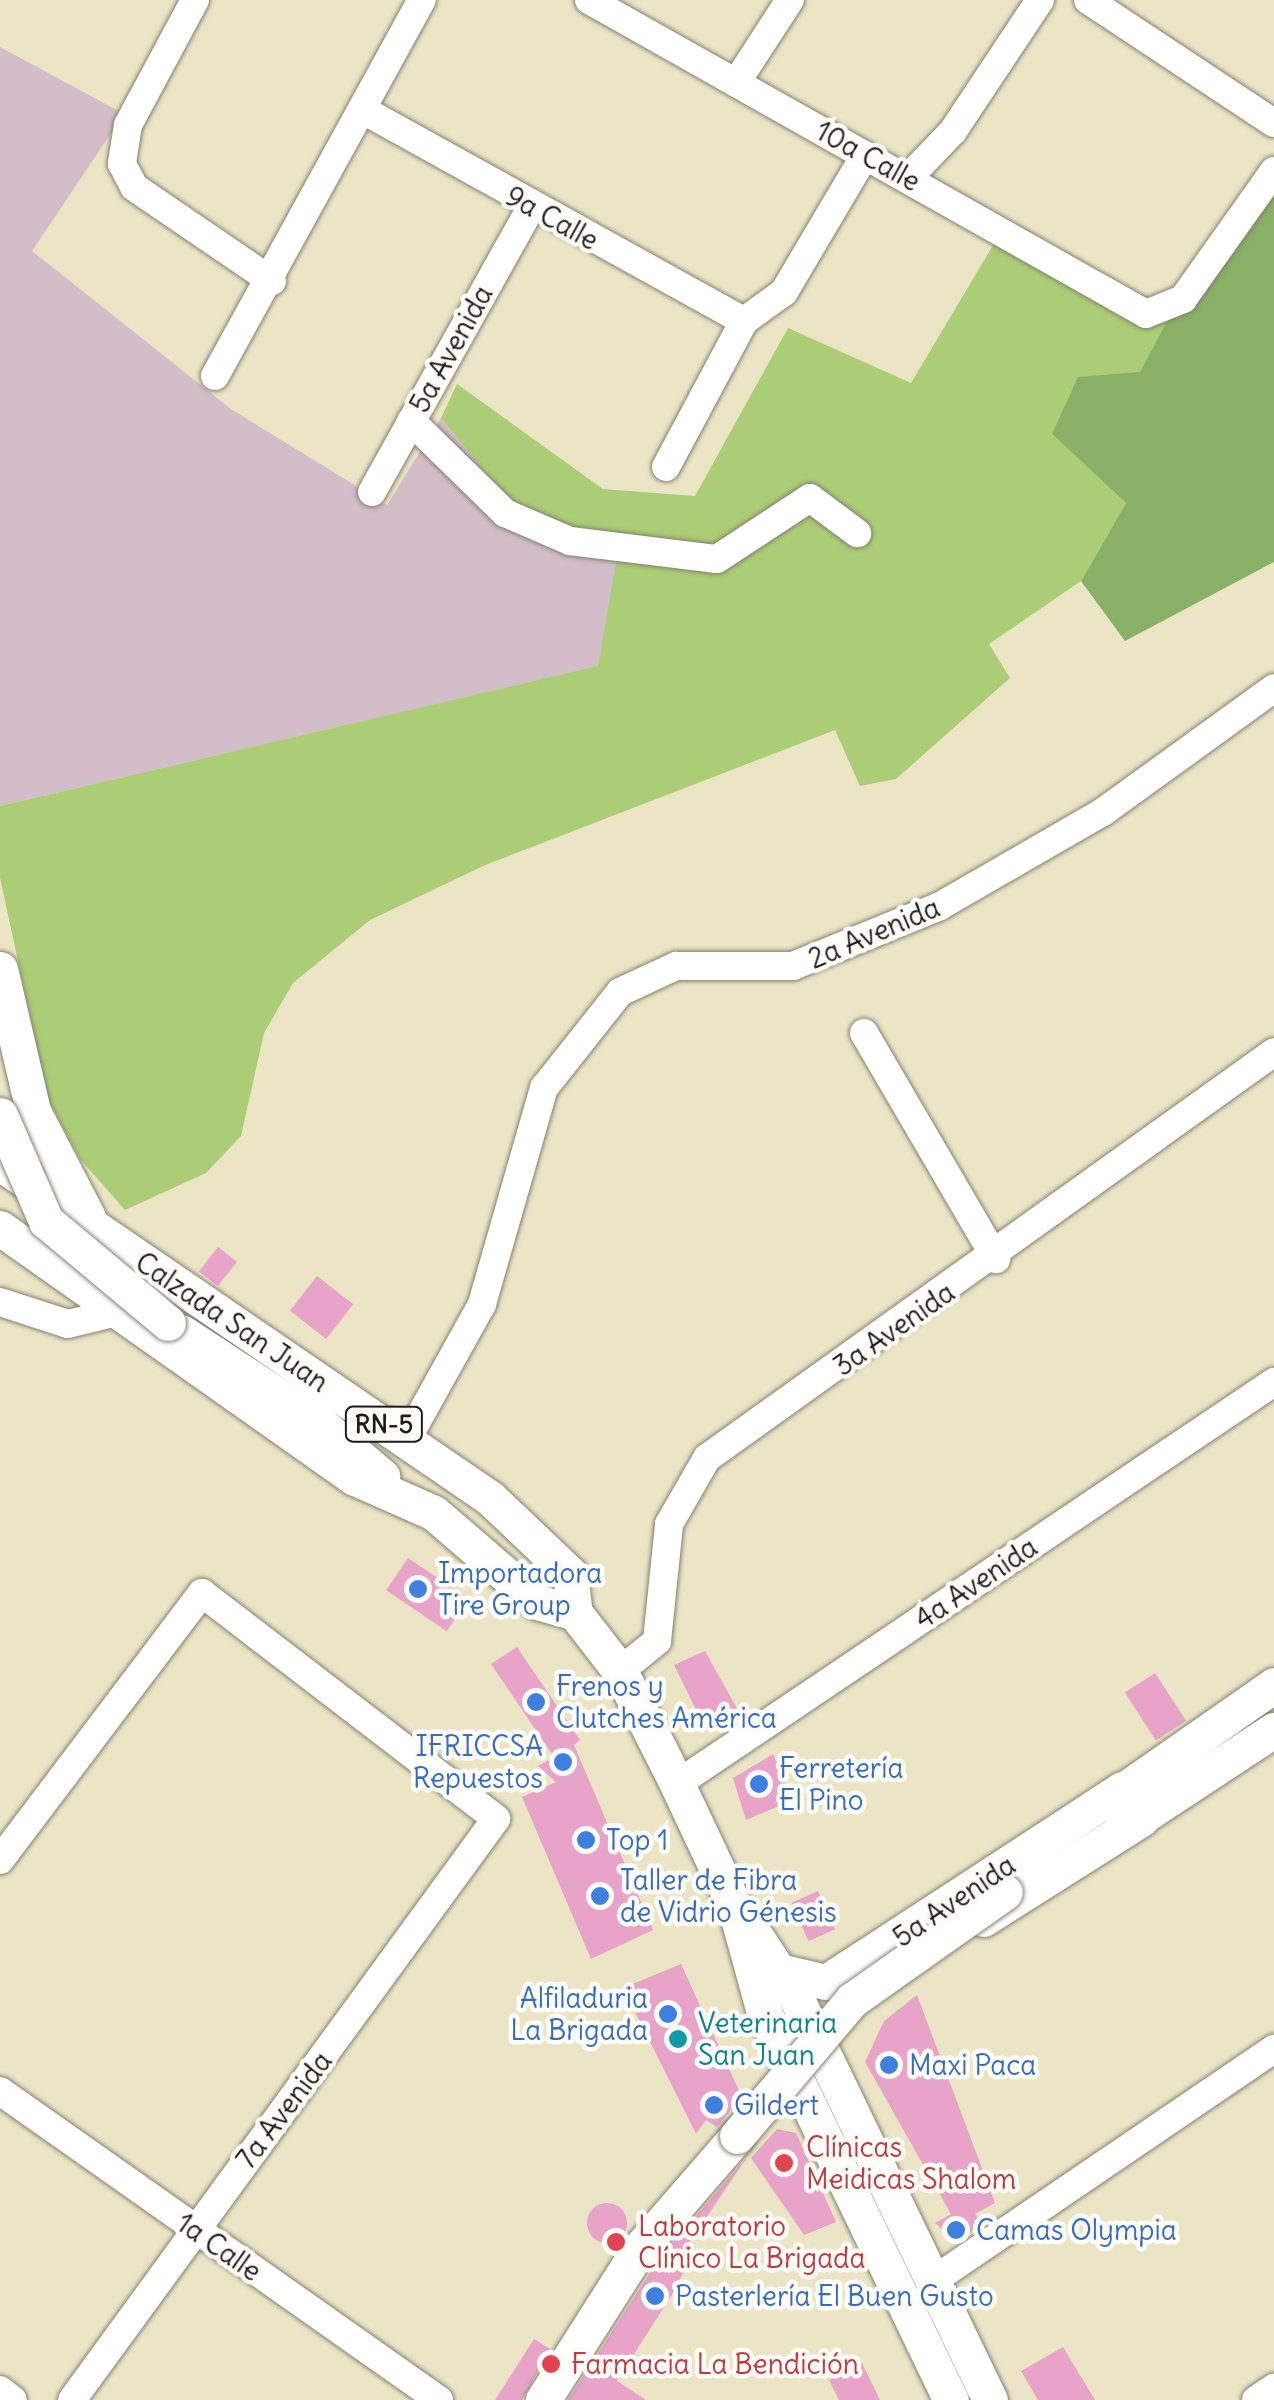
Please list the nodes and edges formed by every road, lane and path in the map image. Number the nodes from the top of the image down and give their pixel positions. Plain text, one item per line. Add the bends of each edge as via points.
1 (195, 0) edge
2 (422, 0) edge
3 (589, 0) edge
4 (790, 0) edge
5 (1040, 0) edge
6 (1088, 0) edge
7 (736, 83) junction
8 (362, 110) junction
9 (1274, 123) edge
10 (865, 156) junction
11 (1274, 171) edge
12 (908, 178) junction
13 (531, 207) junction
14 (272, 281) junction
15 (744, 321) junction
16 (215, 376) dead end
17 (411, 421) junction
18 (666, 466) dead end
19 (372, 492) dead end
20 (857, 532) dead end
21 (1274, 688) edge
22 (0, 969) edge
23 (864, 1034) dead end
24 (1274, 1052) edge
25 (0, 1114) edge
26 (0, 1163) edge
27 (93, 1226) junction
28 (0, 1228) edge
29 (996, 1258) junction
30 (143, 1262) junction
31 (0, 1302) edge
32 (104, 1306) junction
33 (1274, 1382) edge
34 (407, 1440) junction
35 (394, 1492) junction
36 (575, 1613) junction
37 (620, 1671) junction
38 (1274, 1685) edge
39 (1274, 1730) edge
40 (677, 1784) junction
41 (1122, 1789) junction
42 (1141, 1819) junction
43 (0, 1860) edge
44 (1013, 1887) junction
45 (734, 1906) junction
46 (780, 1971) junction
47 (1274, 2049) edge
48 (828, 2061) junction
49 (0, 2091) edge
50 (194, 2230) junction
51 (931, 2282) junction
52 (1274, 2388) edge
53 (0, 2390) edge
54 (13, 2400) edge
55 (72, 2400) edge
56 (439, 2400) edge
57 (543, 2400) edge
58 (951, 2400) edge
59 (990, 2400) edge
60 (1256, 2400) edge

1 - 14 street via 122,151 134,187
2 - 8 street
3 - 7 street, 10a Calle
4 - 7 street
5 - 12 street via 953,132
6 - 9 street
7 - 10 street, 10a Calle
8 - 13 street, 9a Calle
8 - 14 street
10 - 12 street, 10a Calle
10 - 15 street via 784,292
11 - 12 street, 10a Calle via 1183,298 1146,314
13 - 15 street, 9a Calle
13 - 17 street, 5a Avenida
14 - 16 street
15 - 18 street
17 - 19 street, 5a Avenida
17 - 20 street via 504,513 570,541 717,559 810,498
21 - 34 street, 2a Avenida via 1103,812 940,906 793,966 676,966 620,992 544,1088 482,1304
22 - 27 main road via 34,1110
23 - 29 street
24 - 29 street, 3a Avenida
25 - 35 main road, bridge via 46,1221 168,1323 370,1460
26 - 27 main road, Calzada San Juan / RN-5
27 - 30 main road, Calzada San Juan / RN-5
28 - 32 main road, RN-5
29 - 37 street, 3a Avenida via 706,1458 670,1524 657,1640
30 - 32 main road
30 - 34 main road, Calzada San Juan / RN-5
31 - 32 street via 68,1324
32 - 35 main road, RN-5 via 355,1478
33 - 40 street, 4a Avenida
34 - 36 main road, Calzada San Juan / RN-5 via 538,1539 570,1574
35 - 36 main road, RN-5 via 482,1547 537,1602
36 - 37 main road, Calzada San Juan / RN-5
37 - 40 main road, Calzada San Juan / RN-5
38 - 41 main road, 5a Avenida
39 - 42 main road, 5a Avenida
40 - 45 main road, Calzada San Juan / RN-5
41 - 44 main road, 5a Avenida
41 - 46 main road, 5a Avenida via 826,1982
42 - 44 main road, 5a Avenida
42 - 48 main road, 5a Avenida via 902,1970 844,2024
43 - 50 street, 7a Avenida via 202,1593 474,1794 496,1819
44 - 57 main road, 5a Avenida, bridge via 852,2000 640,2248
45 - 46 main road, Calzada San Juan / RN-5
45 - 58 main road, Calzada San Juan / RN-5 via 764,2012
46 - 48 main road, Calzada San Juan / RN-5
47 - 51 street
48 - 51 main road, Calzada San Juan / RN-5
49 - 50 street, 1a Calle
50 - 55 street, 7a Avenida
50 - 56 street, 1a Calle
51 - 59 main road, Calzada San Juan / RN-5
52 - 60 street
53 - 54 street

